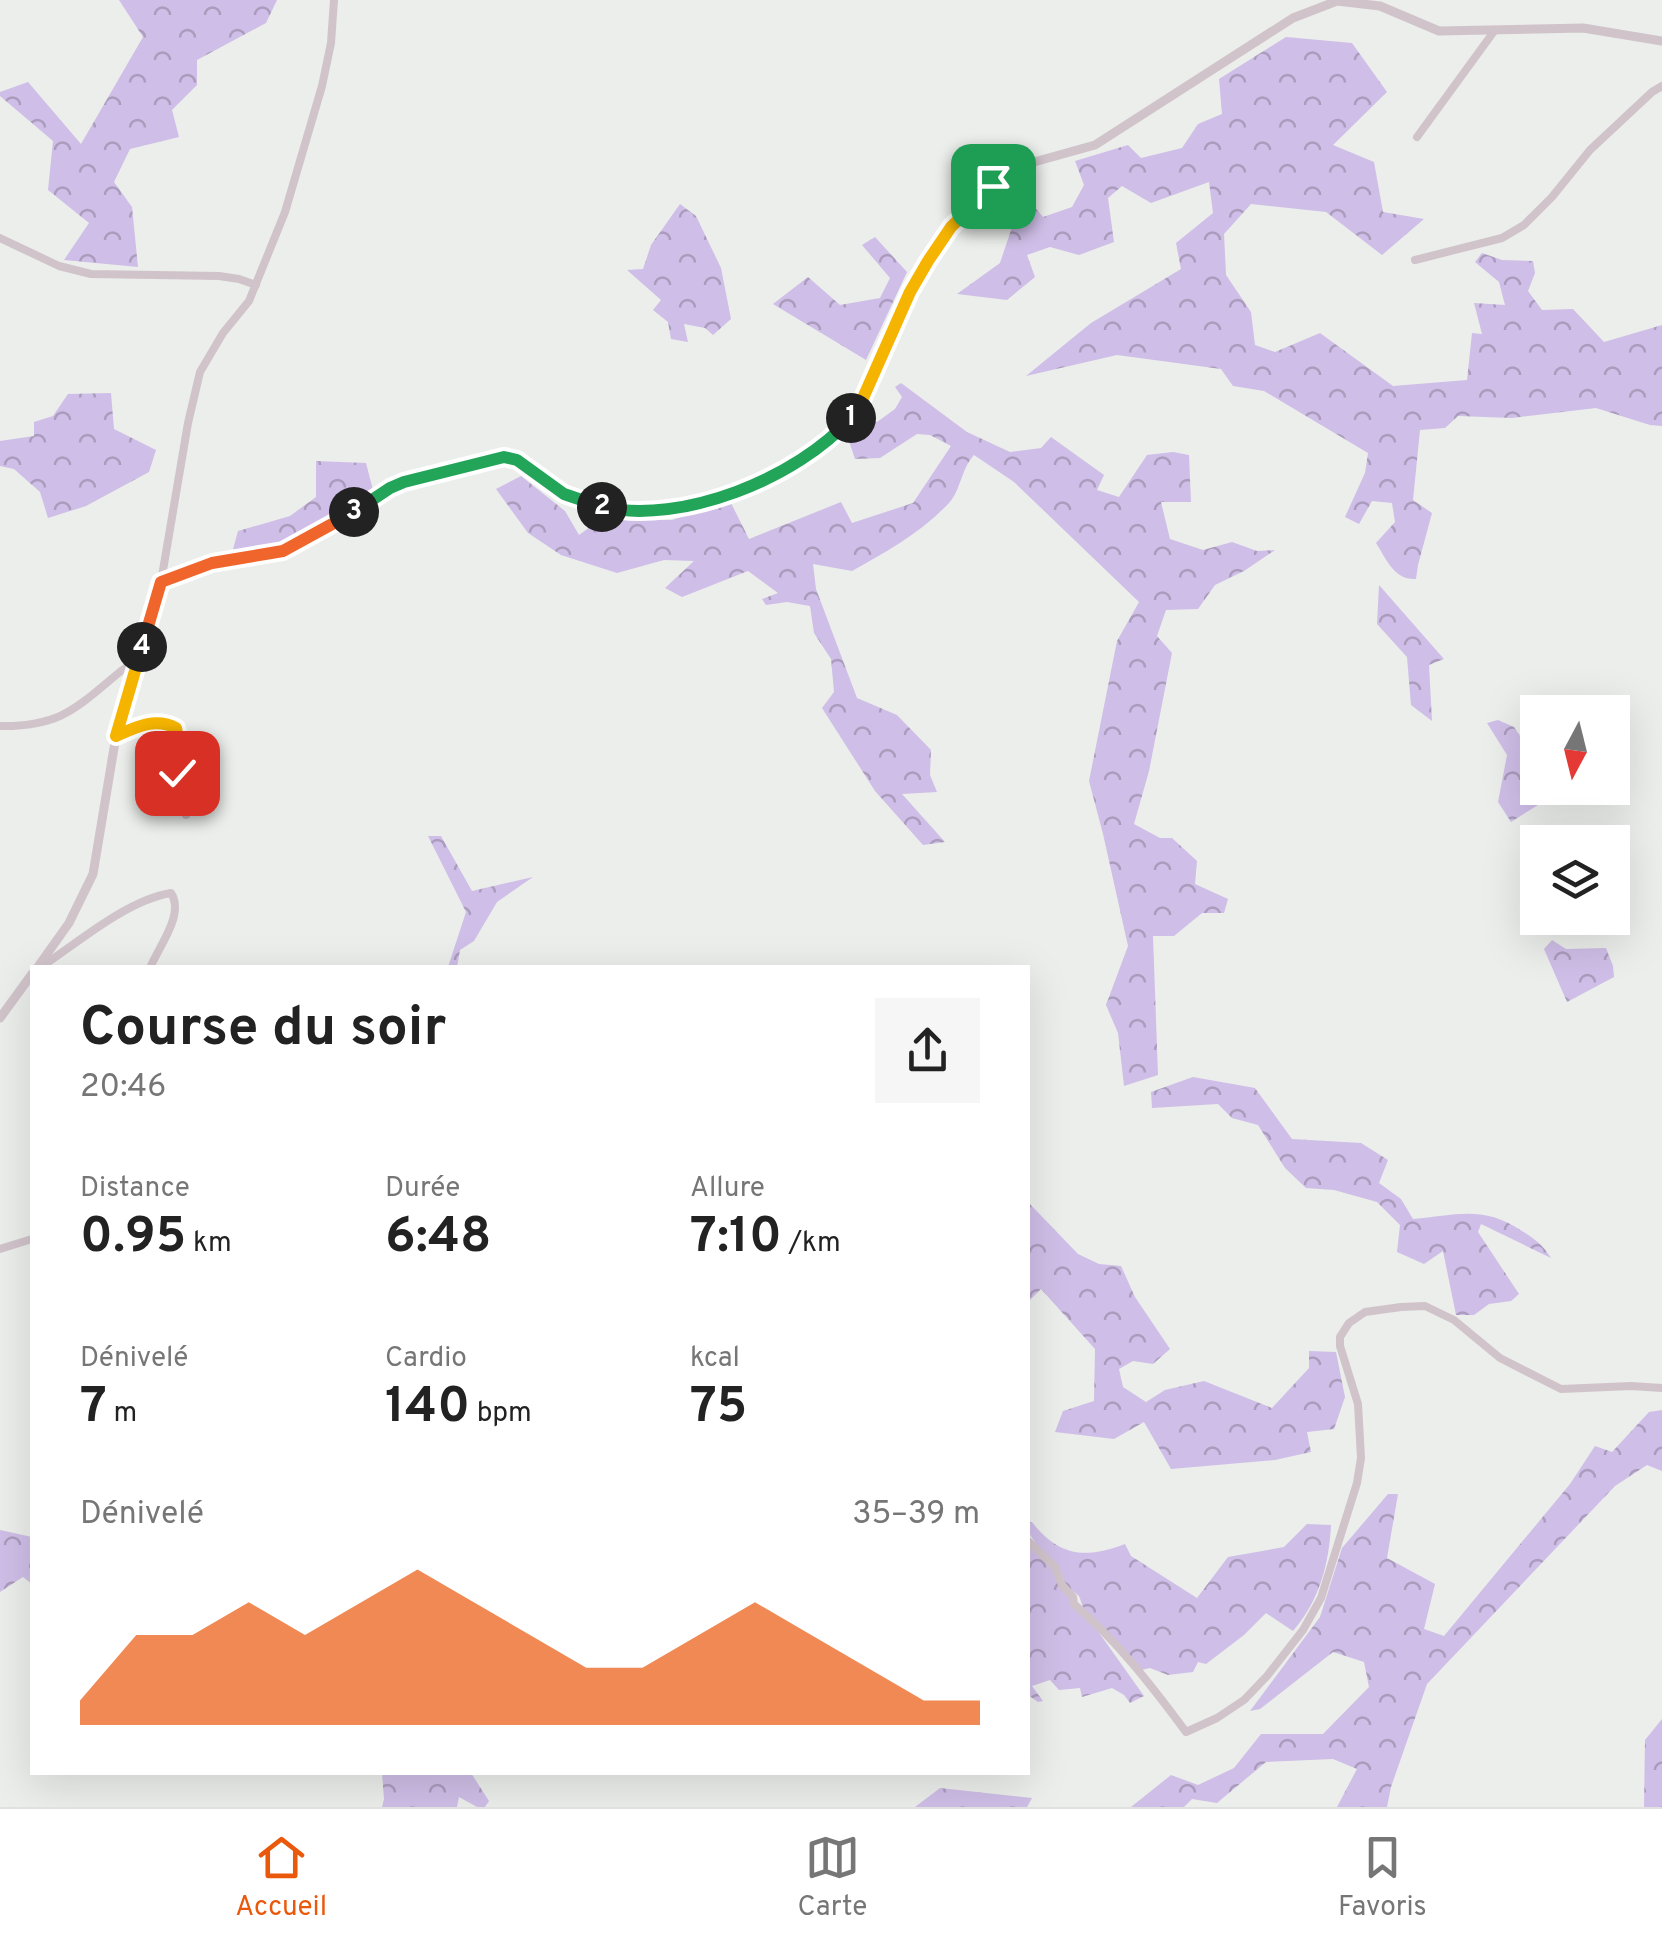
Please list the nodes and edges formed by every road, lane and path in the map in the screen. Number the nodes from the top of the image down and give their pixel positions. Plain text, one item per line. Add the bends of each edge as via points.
1 (334, 0) edge
2 (1336, 0) edge
3 (1495, 30) junction
4 (1662, 41) edge
5 (1662, 86) edge
6 (1416, 137) dead end
7 (0, 238) edge
8 (1415, 260) dead end
9 (256, 286) junction
10 (161, 582) junction
11 (136, 664) junction
12 (0, 726) edge
13 (116, 736) junction
14 (186, 815) dead end
15 (41, 965) edge
16 (43, 965) edge
17 (151, 965) edge
18 (30, 977) edge
19 (0, 1018) edge
20 (30, 1240) edge
21 (0, 1249) edge
22 (1662, 1388) edge
23 (1030, 1543) edge

1 - 9 street via 322,86
2 - 3 street via 1380,6 1440,31
2 - 10 street via 1292,18 1095,144 1034,162 993,186 928,261 856,411 782,472 695,505 641,512 576,500 517,460 499,457 404,482 283,551 212,563
3 - 4 street via 1583,28
3 - 6 street
5 - 8 street via 1590,150 1524,225 1502,238
7 - 9 street via 91,274 219,276
9 - 10 street via 200,372
10 - 11 street
11 - 12 street via 60,718
11 - 13 street
13 - 14 street via 151,723 176,728
13 - 15 street via 93,874
16 - 17 street via 111,919 171,893 176,914
18 - 19 street
20 - 21 street
22 - 23 street via 1561,1390 1425,1306 1357,1317 1340,1346 1358,1404 1359,1472 1321,1598 1244,1700 1186,1732

